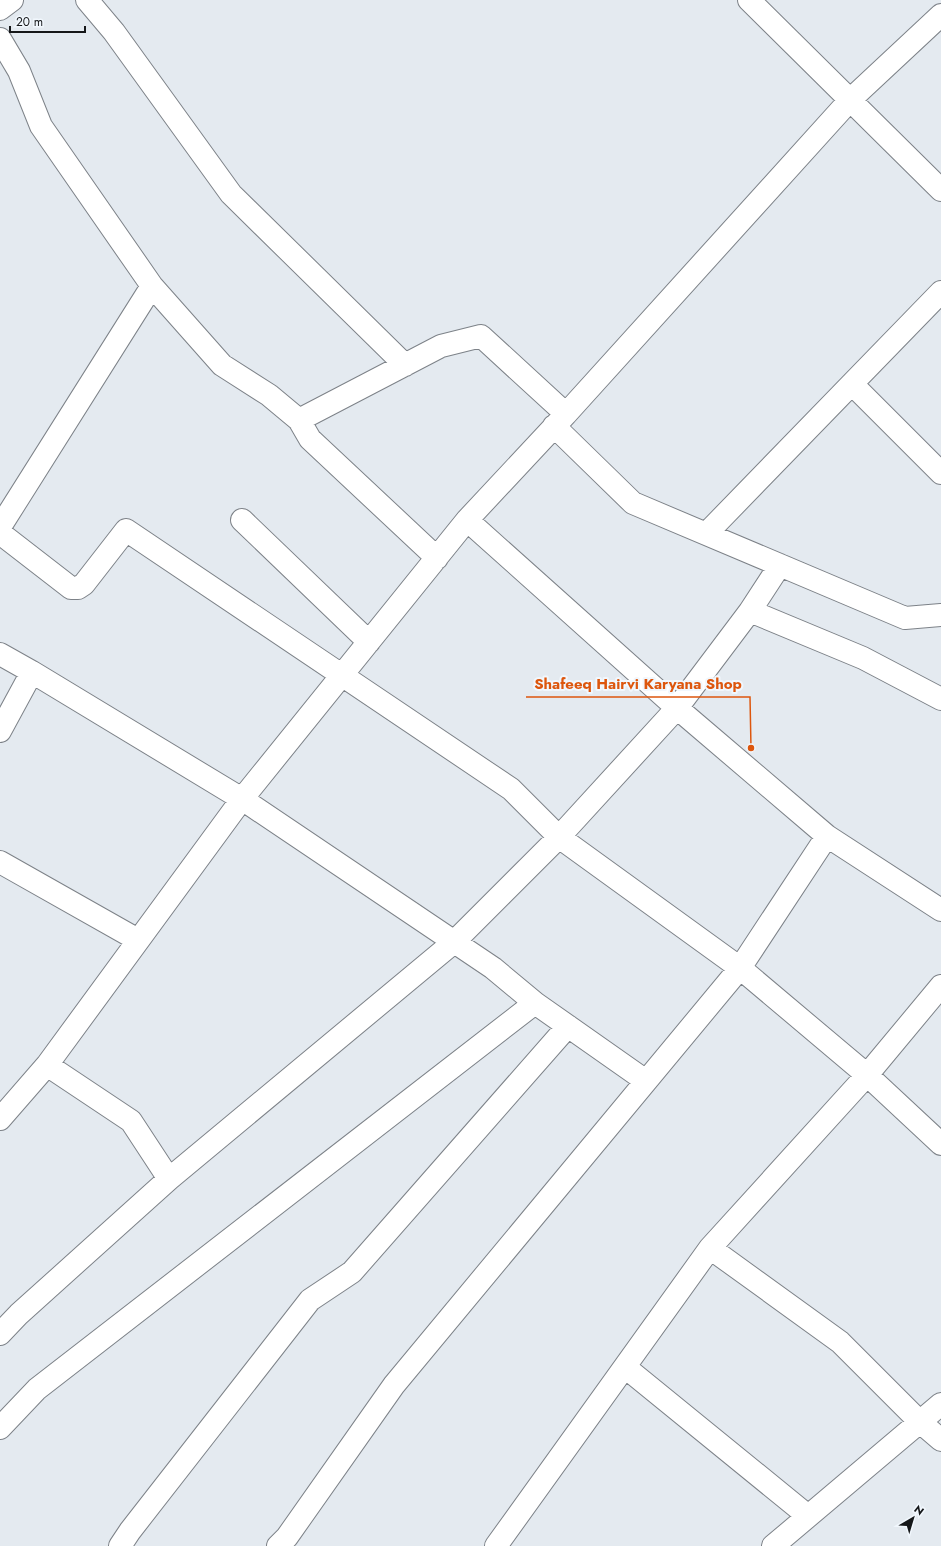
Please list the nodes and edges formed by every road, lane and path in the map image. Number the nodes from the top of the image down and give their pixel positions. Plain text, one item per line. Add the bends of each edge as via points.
1 (12, 0) edge
2 (87, 0) edge
3 (749, 0) edge
4 (0, 9) edge
5 (941, 15) edge
6 (0, 39) edge
7 (850, 100) junction
8 (941, 190) edge
9 (152, 286) junction
10 (941, 292) edge
11 (405, 365) junction
12 (852, 384) junction
13 (299, 420) junction
14 (560, 420) junction
15 (941, 473) edge
16 (242, 520) dead end
17 (467, 520) junction
18 (0, 527) edge
19 (0, 533) edge
20 (706, 534) junction
21 (437, 558) junction
22 (780, 565) junction
23 (750, 611) junction
24 (941, 615) edge
25 (369, 642) junction
26 (0, 654) edge
27 (32, 672) junction
28 (342, 675) junction
29 (941, 698) edge
30 (677, 708) junction
31 (0, 731) edge
32 (242, 799) junction
33 (827, 836) junction
34 (559, 837) junction
35 (0, 862) edge
36 (941, 910) edge
37 (138, 940) junction
38 (454, 942) junction
39 (740, 968) junction
40 (941, 986) edge
41 (535, 1003) junction
42 (568, 1026) junction
43 (47, 1065) junction
44 (867, 1075) junction
45 (646, 1081) junction
46 (0, 1119) edge
47 (941, 1144) edge
48 (169, 1179) junction
49 (710, 1248) junction
50 (0, 1334) edge
51 (625, 1367) junction
52 (941, 1404) edge
53 (920, 1422) junction
54 (0, 1428) edge
55 (941, 1440) edge
56 (808, 1516) junction
57 (776, 1545) edge
58 (120, 1546) edge
59 (278, 1546) edge
60 (496, 1546) edge

1 - 4 street
2 - 11 street via 114,32 231,194
3 - 7 street
5 - 7 street
6 - 9 street via 19,71 40,126
7 - 8 street
7 - 14 street
9 - 13 street via 222,365 268,395
9 - 18 street
10 - 12 street
11 - 13 street
11 - 14 street via 441,346 481,336
12 - 15 street
12 - 20 street
13 - 21 street via 310,439
14 - 17 street
14 - 20 street via 633,503
16 - 25 street
17 - 21 street
17 - 30 street
19 - 28 street via 71,588 78,588 84,584 126,530
20 - 22 street
21 - 25 street
22 - 23 street
22 - 24 street via 905,618
23 - 29 street via 863,658
23 - 30 street
25 - 28 street
26 - 27 street
27 - 31 street
27 - 32 street
28 - 32 street
28 - 34 street via 511,789
30 - 33 street
30 - 34 street
32 - 37 street
32 - 38 street
33 - 36 street
33 - 39 street
34 - 38 street
34 - 39 street
35 - 37 street
37 - 43 street
38 - 41 street via 493,968
38 - 48 street
39 - 44 street
39 - 45 street
40 - 44 street
41 - 42 street
41 - 54 street via 36,1389
42 - 45 street
42 - 58 street via 352,1272 310,1300
43 - 46 street
43 - 48 street via 131,1121
44 - 47 street
44 - 49 street
45 - 59 street via 394,1385 288,1536
48 - 50 street
49 - 51 street
49 - 53 street via 840,1342
51 - 56 street
51 - 60 street
52 - 53 street
53 - 55 street
53 - 56 street
56 - 57 street

